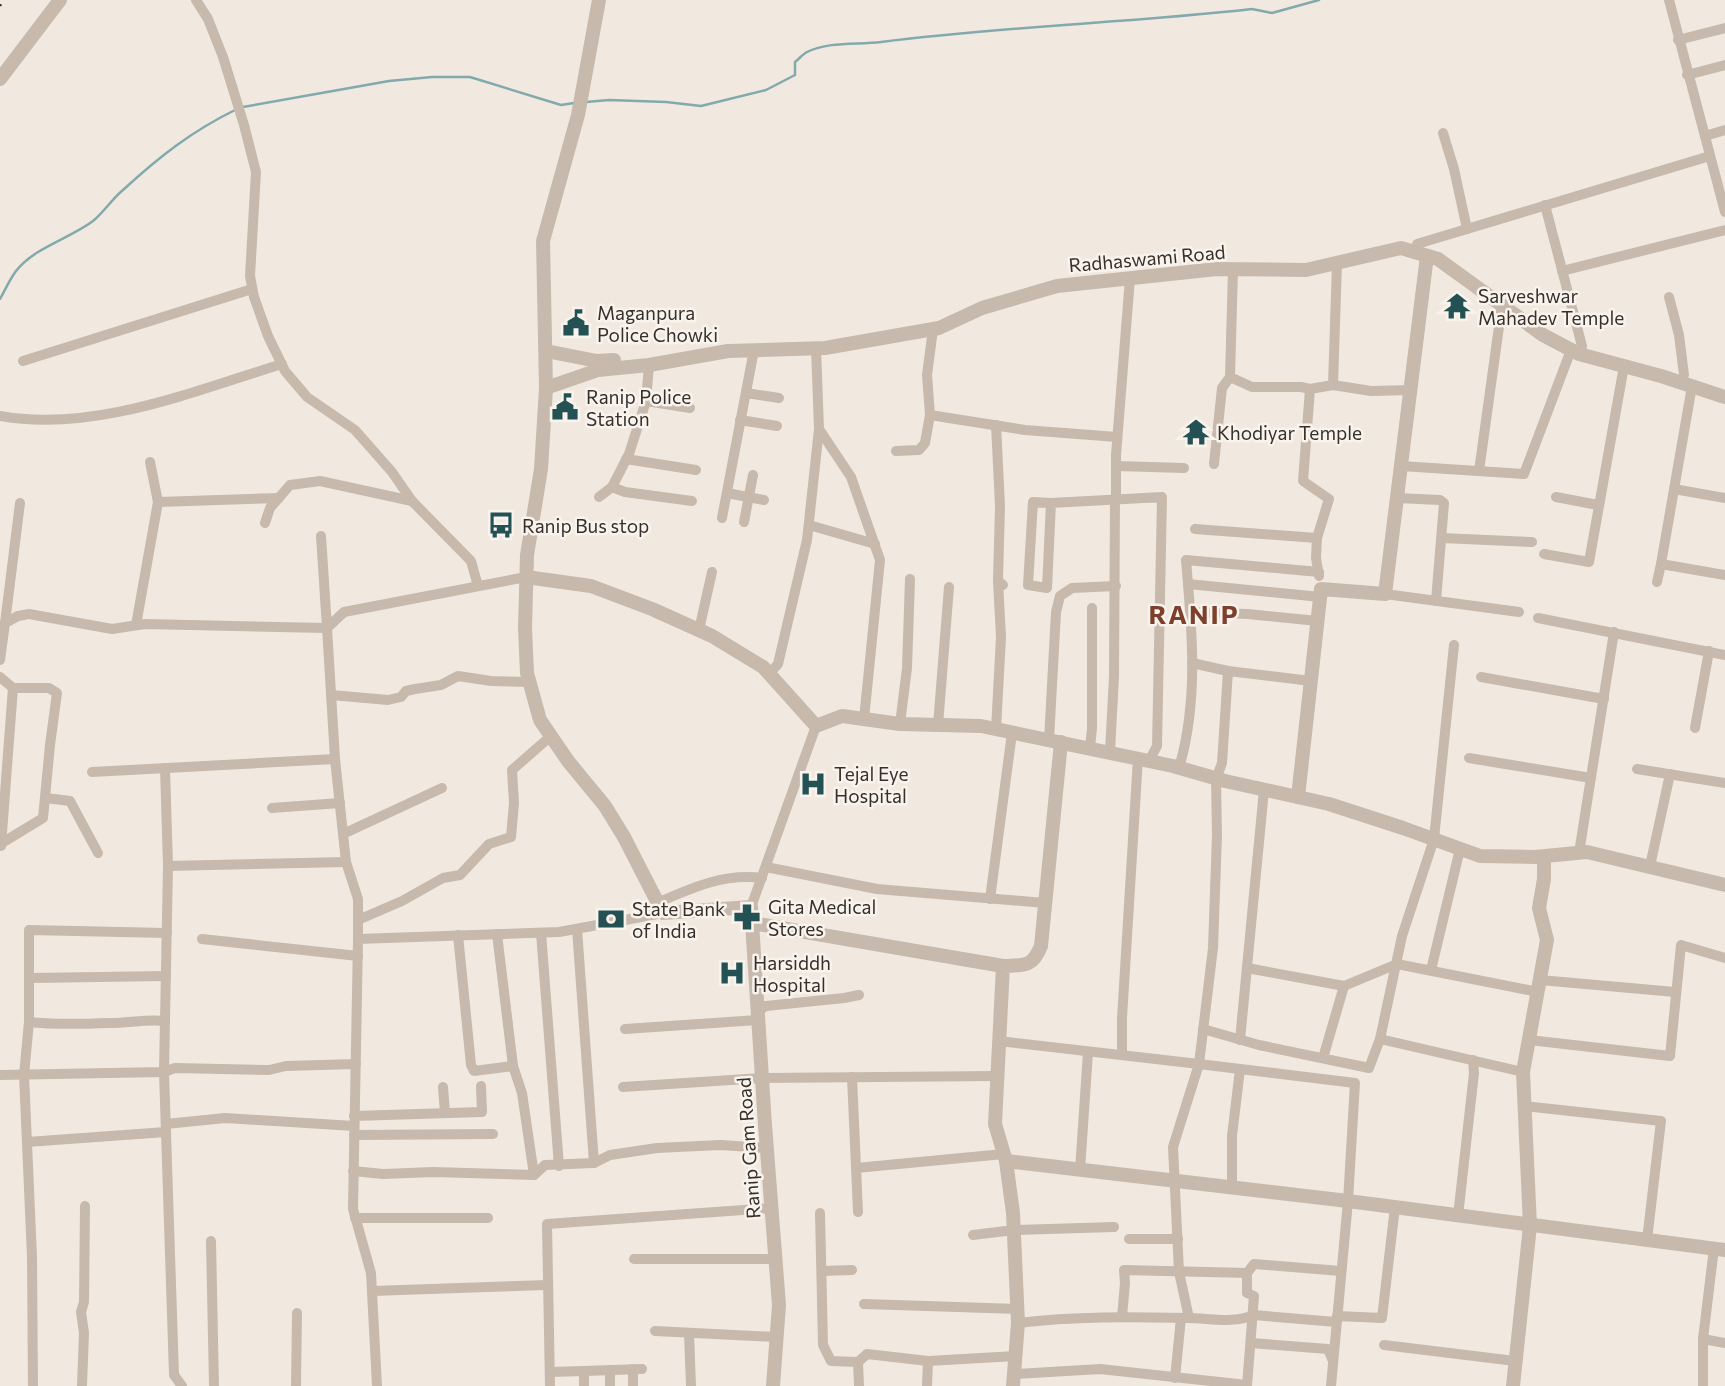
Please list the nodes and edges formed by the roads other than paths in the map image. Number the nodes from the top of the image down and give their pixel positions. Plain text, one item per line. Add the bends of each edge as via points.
1 (60, 0) edge
2 (196, 0) edge
3 (599, 0) edge
4 (1669, 0) edge
5 (1725, 27) edge
6 (1678, 40) junction
7 (1725, 65) edge
8 (1688, 75) junction
9 (0, 79) edge
10 (1725, 130) edge
11 (1443, 133) dead end
12 (1704, 136) junction
13 (1710, 156) junction
14 (1723, 194) edge
15 (1545, 205) junction
16 (1725, 212) edge
17 (1466, 229) junction
18 (1725, 230) edge
19 (1417, 244) junction
20 (1427, 256) junction
21 (1337, 263) junction
22 (1233, 270) junction
23 (1562, 271) junction
24 (1130, 278) junction
25 (252, 289) junction
26 (1669, 297) dead end
27 (1502, 305) junction
28 (933, 329) junction
29 (816, 348) junction
30 (1577, 348) junction
31 (754, 350) junction
32 (546, 351) junction
33 (23, 361) dead end
34 (282, 364) junction
35 (649, 365) junction
36 (1624, 366) junction
37 (1230, 377) junction
38 (1688, 380) junction
39 (1333, 385) junction
40 (546, 388) junction
41 (1725, 388) edge
42 (1310, 389) junction
43 (1410, 390) junction
44 (746, 393) junction
45 (1725, 397) edge
46 (779, 398) dead end
47 (646, 401) junction
48 (690, 408) dead end
49 (930, 415) junction
50 (0, 416) edge
51 (740, 420) junction
52 (996, 425) junction
53 (777, 426) dead end
54 (819, 429) junction
55 (1117, 438) junction
56 (895, 451) dead end
57 (626, 459) junction
58 (150, 463) dead end
59 (1214, 464) dead end
60 (1116, 466) junction
61 (1401, 466) junction
62 (1184, 468) dead end
63 (696, 470) dead end
64 (1479, 471) junction
65 (753, 475) dead end
66 (612, 487) junction
67 (1674, 489) junction
68 (727, 493) junction
69 (599, 497) dead end
70 (749, 497) junction
71 (1116, 497) junction
72 (1556, 497) dead end
73 (279, 498) junction
74 (1397, 498) junction
75 (1725, 498) edge
76 (764, 500) dead end
77 (412, 501) junction
78 (692, 501) dead end
79 (158, 502) junction
80 (1051, 502) junction
81 (20, 503) dead end
82 (1598, 505) junction
83 (722, 519) dead end
84 (744, 522) dead end
85 (265, 523) dead end
86 (809, 525) junction
87 (1195, 528) dead end
88 (321, 536) dead end
89 (1317, 538) junction
90 (1442, 538) junction
91 (1532, 542) dead end
92 (875, 544) junction
93 (1544, 554) dead end
94 (1661, 564) junction
95 (712, 572) dead end
96 (1318, 572) junction
97 (1725, 575) edge
98 (526, 577) junction
99 (910, 579) dead end
100 (1657, 582) dead end
101 (1188, 583) junction
102 (478, 586) junction
103 (1116, 586) junction
104 (949, 587) dead end
105 (1321, 593) junction
106 (1385, 594) junction
107 (1436, 601) junction
108 (1092, 608) dead end
109 (1190, 612) junction
110 (1519, 612) dead end
111 (1538, 618) dead end
112 (1318, 621) junction
113 (5, 623) junction
114 (136, 625) junction
115 (327, 628) junction
116 (699, 630) junction
117 (1614, 632) junction
118 (1454, 645) dead end
119 (1709, 652) junction
120 (1725, 655) edge
121 (0, 660) edge
122 (1192, 663) junction
123 (1228, 671) junction
124 (769, 674) junction
125 (0, 677) edge
126 (1480, 677) dead end
127 (1311, 681) junction
128 (529, 682) junction
129 (13, 688) junction
130 (331, 695) junction
131 (1604, 699) junction
132 (864, 719) junction
133 (900, 724) junction
134 (938, 725) junction
135 (816, 726) junction
136 (1695, 728) dead end
137 (996, 729) junction
138 (1012, 733) junction
139 (551, 736) junction
140 (1055, 741) junction
141 (1090, 748) junction
142 (1110, 752) junction
143 (1469, 758) dead end
144 (335, 759) junction
145 (1144, 760) junction
146 (165, 768) junction
147 (1179, 768) junction
148 (1637, 769) dead end
149 (92, 772) dead end
150 (1670, 774) junction
151 (1216, 779) junction
152 (1591, 779) junction
153 (1725, 783) edge
154 (442, 788) dead end
155 (1264, 790) junction
156 (1298, 797) junction
157 (46, 798) junction
158 (340, 803) junction
159 (272, 808) dead end
160 (343, 834) junction
161 (1434, 839) junction
162 (1, 846) edge
163 (1460, 849) junction
164 (98, 853) dead end
165 (1579, 853) junction
166 (1544, 857) junction
167 (346, 862) junction
168 (168, 866) junction
169 (1650, 866) junction
170 (764, 873) junction
171 (1725, 885) edge
172 (990, 899) junction
173 (1045, 904) junction
174 (751, 907) junction
175 (660, 908) junction
176 (358, 920) junction
177 (752, 923) junction
178 (577, 929) junction
179 (167, 933) junction
180 (541, 933) junction
181 (497, 934) junction
182 (458, 935) junction
183 (202, 939) dead end
184 (358, 939) junction
185 (358, 956) junction
186 (1725, 958) edge
187 (1396, 964) junction
188 (1003, 966) junction
189 (1247, 968) junction
190 (1431, 970) junction
191 (166, 976) junction
192 (30, 978) junction
193 (1344, 986) junction
194 (1539, 986) junction
195 (1675, 992) junction
196 (859, 995) dead end
197 (758, 1015) junction
198 (165, 1021) junction
199 (29, 1022) junction
200 (625, 1029) dead end
201 (1203, 1029) junction
202 (1380, 1039) junction
203 (1240, 1040) junction
204 (1529, 1040) junction
205 (999, 1041) junction
206 (1088, 1052) junction
207 (1122, 1055) junction
208 (1324, 1058) junction
209 (1473, 1060) junction
210 (356, 1064) junction
211 (1199, 1064) junction
212 (513, 1066) junction
213 (1369, 1068) junction
214 (1240, 1069) junction
215 (164, 1072) junction
216 (1523, 1072) junction
217 (0, 1075) edge
218 (24, 1075) junction
219 (997, 1076) junction
220 (852, 1077) junction
221 (762, 1078) junction
222 (1355, 1083) junction
223 (481, 1086) dead end
224 (443, 1087) dead end
225 (623, 1087) dead end
226 (1524, 1107) junction
227 (445, 1113) junction
228 (354, 1126) junction
229 (166, 1128) junction
230 (493, 1134) dead end
231 (27, 1142) junction
232 (766, 1148) junction
233 (1005, 1158) junction
234 (594, 1163) junction
235 (559, 1166) junction
236 (856, 1168) junction
237 (1080, 1170) junction
238 (354, 1171) junction
239 (534, 1175) junction
240 (1177, 1181) junction
241 (1232, 1187) junction
242 (1348, 1201) junction
243 (85, 1206) dead end
244 (1395, 1207) junction
245 (771, 1208) junction
246 (858, 1212) dead end
247 (820, 1213) dead end
248 (1458, 1216) junction
249 (355, 1218) junction
250 (488, 1218) dead end
251 (1530, 1226) junction
252 (1114, 1227) dead end
253 (1014, 1230) junction
254 (973, 1235) dead end
255 (1129, 1239) dead end
256 (1178, 1239) junction
257 (1647, 1240) junction
258 (211, 1241) dead end
259 (1719, 1249) edge
260 (634, 1259) dead end
261 (775, 1259) junction
262 (822, 1270) junction
263 (852, 1270) dead end
264 (1341, 1271) junction
265 (1179, 1272) junction
266 (1247, 1273) junction
267 (548, 1285) junction
268 (372, 1291) junction
269 (864, 1304) dead end
270 (297, 1313) dead end
271 (1253, 1315) junction
272 (1018, 1316) junction
273 (1122, 1317) junction
274 (1185, 1318) junction
275 (1336, 1319) junction
276 (655, 1331) dead end
277 (689, 1333) junction
278 (776, 1337) junction
279 (1703, 1339) junction
280 (1251, 1343) junction
281 (1725, 1343) edge
282 (1384, 1345) dead end
283 (1016, 1356) junction
284 (1332, 1359) junction
285 (928, 1361) junction
286 (1515, 1361) junction
287 (858, 1362) junction
288 (610, 1370) junction
289 (584, 1371) junction
290 (550, 1372) junction
291 (1175, 1378) junction
292 (1014, 1380) edge
293 (33, 1386) edge
294 (82, 1386) edge
295 (182, 1386) edge
296 (214, 1386) edge
297 (296, 1386) edge
298 (377, 1386) edge
299 (551, 1386) edge
300 (584, 1386) edge
301 (610, 1386) edge
302 (633, 1386) edge
303 (691, 1386) edge
304 (773, 1386) edge
305 (859, 1386) edge
306 (927, 1386) edge
307 (1247, 1386) edge
308 (1331, 1386) edge
309 (1513, 1386) edge
310 (1703, 1386) edge

1 - 9 street
2 - 25 street via 223,57 256,172
3 - 32 street via 578,115 543,241
4 - 6 street
5 - 6 street
6 - 8 street
7 - 8 street
8 - 12 street
10 - 12 street
11 - 17 street
12 - 13 street
13 - 14 street
13 - 15 street
14 - 16 street
15 - 17 street
15 - 23 street
17 - 19 street
18 - 23 street
19 - 30 street, Radhaswami Road via 1442,252
19 - 32 street, Radhaswami Road via 1401,239 1305,261 1216,261 1055,278 979,300 936,320 824,339 727,343 597,361
20 - 21 street, Radhaswami Road via 1401,248
20 - 27 street, Radhaswami Road
20 - 43 street
21 - 22 street, Radhaswami Road via 1306,270
21 - 39 street
22 - 24 street, Radhaswami Road
22 - 37 street
23 - 30 street
24 - 28 street, Radhaswami Road via 1057,286
24 - 55 street
25 - 33 street
25 - 34 street
26 - 38 street
27 - 30 street, Radhaswami Road via 1543,335
27 - 64 street
28 - 29 street, Radhaswami Road
28 - 49 street via 927,375
29 - 31 street, Radhaswami Road
29 - 54 street
30 - 36 street, Radhaswami Road via 1579,354
30 - 38 street, Radhaswami Road
30 - 64 street via 1524,474
31 - 35 street, Radhaswami Road
31 - 44 street
32 - 40 street
34 - 50 street via 90,418
34 - 77 street via 307,397 355,430
35 - 40 street, Radhaswami Road via 598,370
35 - 47 street
36 - 38 street, Radhaswami Road
36 - 82 street
37 - 42 street via 1252,387
37 - 59 street via 1222,388
38 - 41 street, Radhaswami Road
38 - 45 street, Radhaswami Road
38 - 67 street
39 - 42 street
39 - 43 street via 1371,391
40 - 98 street via 541,469
42 - 89 street via 1303,481 1329,499
43 - 61 street
44 - 46 street
44 - 51 street
47 - 48 street
47 - 57 street
49 - 52 street
49 - 56 street via 925,443 919,450
51 - 53 street
51 - 68 street
52 - 55 street
52 - 137 street via 1001,637
54 - 86 street
54 - 92 street via 850,477
55 - 60 street
57 - 63 street
57 - 66 street
58 - 79 street
60 - 62 street
60 - 71 street
61 - 64 street
61 - 74 street
65 - 70 street
66 - 69 street
66 - 78 street
67 - 75 street
67 - 94 street
68 - 70 street
68 - 83 street
70 - 76 street
70 - 84 street
71 - 80 street
71 - 103 street
71 - 145 street via 1162,497 1157,746
72 - 82 street
73 - 77 street via 290,485 320,481
73 - 79 street
73 - 85 street
74 - 90 street via 1444,503
74 - 106 street
77 - 102 street via 471,561
79 - 114 street
80 - 80 street via 1034,502 1028,585 1047,588
81 - 113 street
82 - 93 street via 1589,562
86 - 92 street
86 - 124 street via 778,664
87 - 89 street
88 - 115 street
89 - 96 street
90 - 91 street
90 - 107 street
92 - 132 street via 880,579
94 - 97 street
94 - 100 street
95 - 116 street
96 - 101 street via 1186,560
96 - 105 street
98 - 102 street
98 - 116 street via 591,586
98 - 128 street
99 - 133 street
101 - 105 street
101 - 109 street
102 - 115 street via 344,612
103 - 140 street via 1072,588 1060,596
103 - 142 street
104 - 134 street
105 - 106 street
105 - 112 street
106 - 107 street
107 - 110 street
108 - 141 street
109 - 112 street
109 - 122 street
111 - 117 street
112 - 127 street
113 - 114 street via 29,614 112,629
113 - 121 street
114 - 115 street
115 - 130 street
116 - 124 street
117 - 119 street
117 - 131 street
118 - 161 street
119 - 120 street
119 - 136 street
122 - 123 street
122 - 147 street via 1187,741
123 - 127 street
123 - 151 street via 1222,763
124 - 135 street
125 - 129 street
126 - 131 street
127 - 156 street
128 - 130 street via 458,676 388,700
128 - 139 street via 540,720
129 - 157 street via 49,688 57,693
129 - 162 street
130 - 144 street
131 - 152 street
132 - 133 street
132 - 135 street via 842,716
133 - 134 street
134 - 137 street
135 - 170 street
137 - 138 street
138 - 140 street
138 - 172 street
139 - 175 street via 605,806
139 - 176 street via 512,770 511,837 489,844 460,876 443,878
140 - 141 street
140 - 173 street
141 - 142 street
142 - 145 street
143 - 152 street
144 - 146 street
144 - 158 street
145 - 147 street
145 - 207 street
146 - 149 street
146 - 168 street
147 - 151 street
148 - 150 street
150 - 153 street
150 - 169 street
151 - 155 street
151 - 201 street via 1213,948
152 - 165 street
154 - 160 street
155 - 156 street
155 - 189 street
156 - 161 street
157 - 162 street via 43,818
157 - 164 street via 70,801
158 - 159 street
158 - 160 street
160 - 167 street
161 - 163 street
161 - 187 street
163 - 166 street via 1480,856
163 - 190 street
165 - 166 street
165 - 169 street
166 - 194 street via 1539,908 1547,940
167 - 168 street
167 - 176 street via 358,899
168 - 179 street
169 - 171 street
170 - 172 street
170 - 174 street
170 - 175 street via 698,885
172 - 173 street
173 - 188 street via 1036,958 1027,965
174 - 175 street
174 - 177 street, Ranip Gam Road
175 - 178 street
176 - 184 street
177 - 188 street
177 - 197 street, Ranip Gam Road
178 - 180 street
178 - 234 street
179 - 191 street
179 - 192 street via 29,930
180 - 181 street
180 - 235 street
181 - 182 street
181 - 212 street
182 - 184 street
182 - 212 street via 471,1065 474,1071
183 - 185 street
184 - 185 street
185 - 210 street
186 - 195 street via 1681,945
187 - 190 street
187 - 193 street
187 - 202 street
188 - 205 street
189 - 193 street
189 - 203 street
190 - 194 street
191 - 192 street
191 - 198 street
192 - 199 street
193 - 208 street
194 - 195 street
194 - 204 street
195 - 204 street via 1670,1056
196 - 197 street via 766,1006
197 - 200 street
197 - 221 street, Ranip Gam Road
198 - 199 street
198 - 215 street
199 - 218 street
201 - 203 street
201 - 211 street
202 - 209 street
202 - 213 street
203 - 208 street
204 - 216 street
205 - 206 street
205 - 219 street
206 - 207 street
206 - 237 street
207 - 211 street
208 - 213 street
209 - 216 street
209 - 248 street
210 - 215 street via 269,1070 175,1068
210 - 228 street
211 - 214 street
211 - 240 street via 1173,1147
212 - 239 street via 522,1093
213 - 222 street
214 - 222 street
214 - 241 street
215 - 218 street
215 - 229 street
216 - 226 street
217 - 218 street
218 - 231 street
219 - 220 street
219 - 233 street via 995,1125
220 - 221 street
220 - 236 street
221 - 225 street
221 - 232 street, Ranip Gam Road
222 - 242 street
223 - 227 street via 482,1112
224 - 227 street
226 - 251 street
226 - 257 street via 1661,1121
227 - 228 street
228 - 229 street via 225,1118
228 - 230 street
228 - 238 street
229 - 231 street
229 - 295 street via 174,1375
231 - 293 street
232 - 234 street via 657,1147 610,1155
232 - 245 street, Ranip Gam Road
233 - 236 street
233 - 237 street
233 - 253 street
234 - 235 street
235 - 239 street via 545,1166
236 - 246 street
237 - 240 street
238 - 239 street
238 - 249 street
240 - 241 street
240 - 256 street
241 - 242 street
242 - 244 street
242 - 264 street
243 - 294 street
244 - 248 street
244 - 275 street via 1382,1318
245 - 261 street, Ranip Gam Road
245 - 267 street via 547,1224
247 - 262 street
248 - 251 street
249 - 250 street
249 - 268 street
251 - 257 street
251 - 286 street
252 - 253 street
253 - 254 street
253 - 272 street
255 - 256 street
256 - 265 street
257 - 259 street
258 - 296 street
259 - 279 street
260 - 261 street
261 - 278 street, Ranip Gam Road
262 - 263 street
262 - 287 street via 823,1345 831,1361
264 - 266 street via 1254,1264
264 - 275 street
265 - 266 street
265 - 273 street via 1124,1270
265 - 274 street
266 - 271 street via 1247,1293 1254,1296
267 - 268 street
267 - 290 street
268 - 298 street
269 - 272 street
270 - 297 street
271 - 274 street via 1245,1319
271 - 275 street
271 - 280 street
272 - 273 street
272 - 283 street
273 - 274 street
274 - 291 street
275 - 284 street
276 - 277 street
277 - 278 street
277 - 303 street
278 - 304 street, Ranip Gam Road
279 - 281 street
279 - 310 street
280 - 284 street via 1328,1349
280 - 307 street
282 - 286 street
283 - 285 street
283 - 292 street
284 - 308 street
285 - 287 street via 867,1354
285 - 306 street
286 - 309 street
287 - 305 street
288 - 289 street
288 - 301 street
288 - 302 street via 637,1369
289 - 290 street
289 - 300 street
290 - 299 street
291 - 292 street via 1100,1369
291 - 307 street

